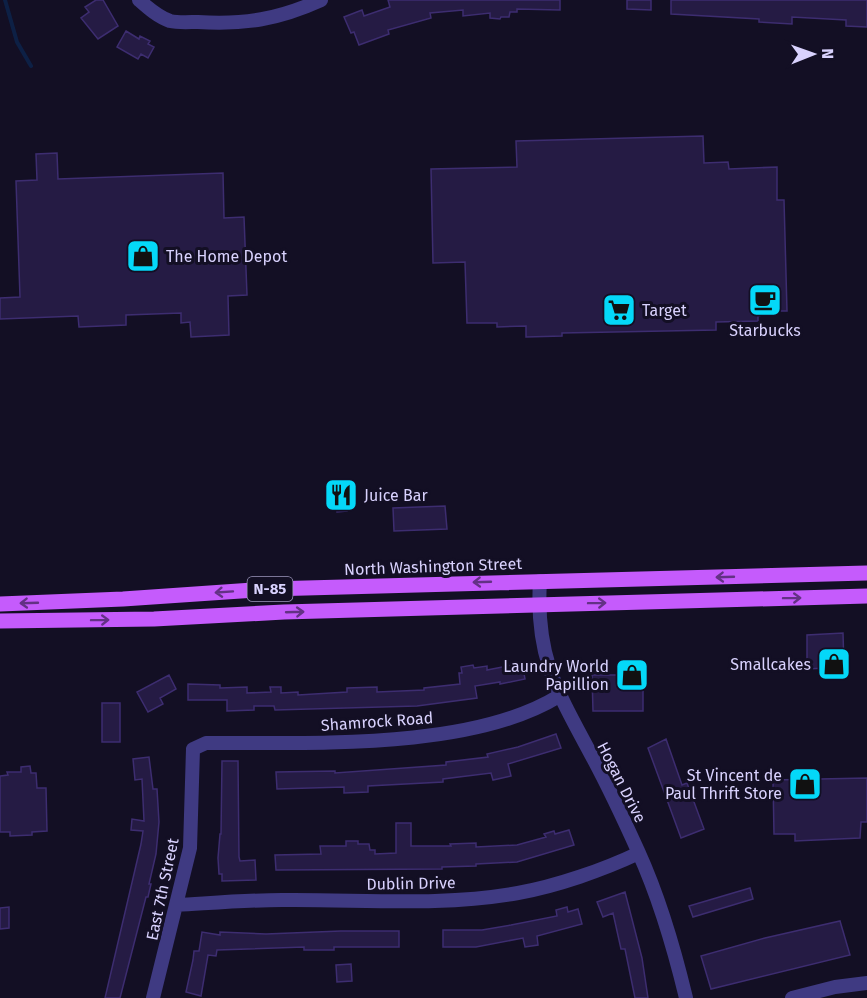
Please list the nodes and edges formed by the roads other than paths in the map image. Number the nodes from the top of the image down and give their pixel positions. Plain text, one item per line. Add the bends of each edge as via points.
1 (139, 0) edge
2 (321, 0) edge
3 (867, 573) edge
4 (540, 580) junction
5 (867, 596) edge
6 (0, 604) edge
7 (538, 604) junction
8 (0, 621) edge
9 (559, 696) junction
10 (189, 744) joint
11 (639, 853) junction
12 (177, 905) junction
13 (867, 983) edge
14 (153, 998) edge
15 (686, 998) edge
16 (792, 998) edge

1 - 2 street via 171,21 223,24 294,13
3 -> 4 main road, North Washington Street / N-85
4 -> 6 main road, North Washington Street / N-85 via 269,589
4 - 7 street, Hogan Drive
7 -> 5 main road, N-85
8 -> 7 main road, N-85
7 - 9 street, Hogan Drive via 543,646
9 - 10 street, Shamrock Road via 528,712 444,733 334,742
9 - 11 street, Hogan Drive
10 - 12 street, East 7th Street via 190,848
11 - 12 street, Dublin Drive via 519,893 422,900
11 - 15 street, Hogan Drive via 658,901
12 - 14 street, East 7th Street
13 - 16 street

